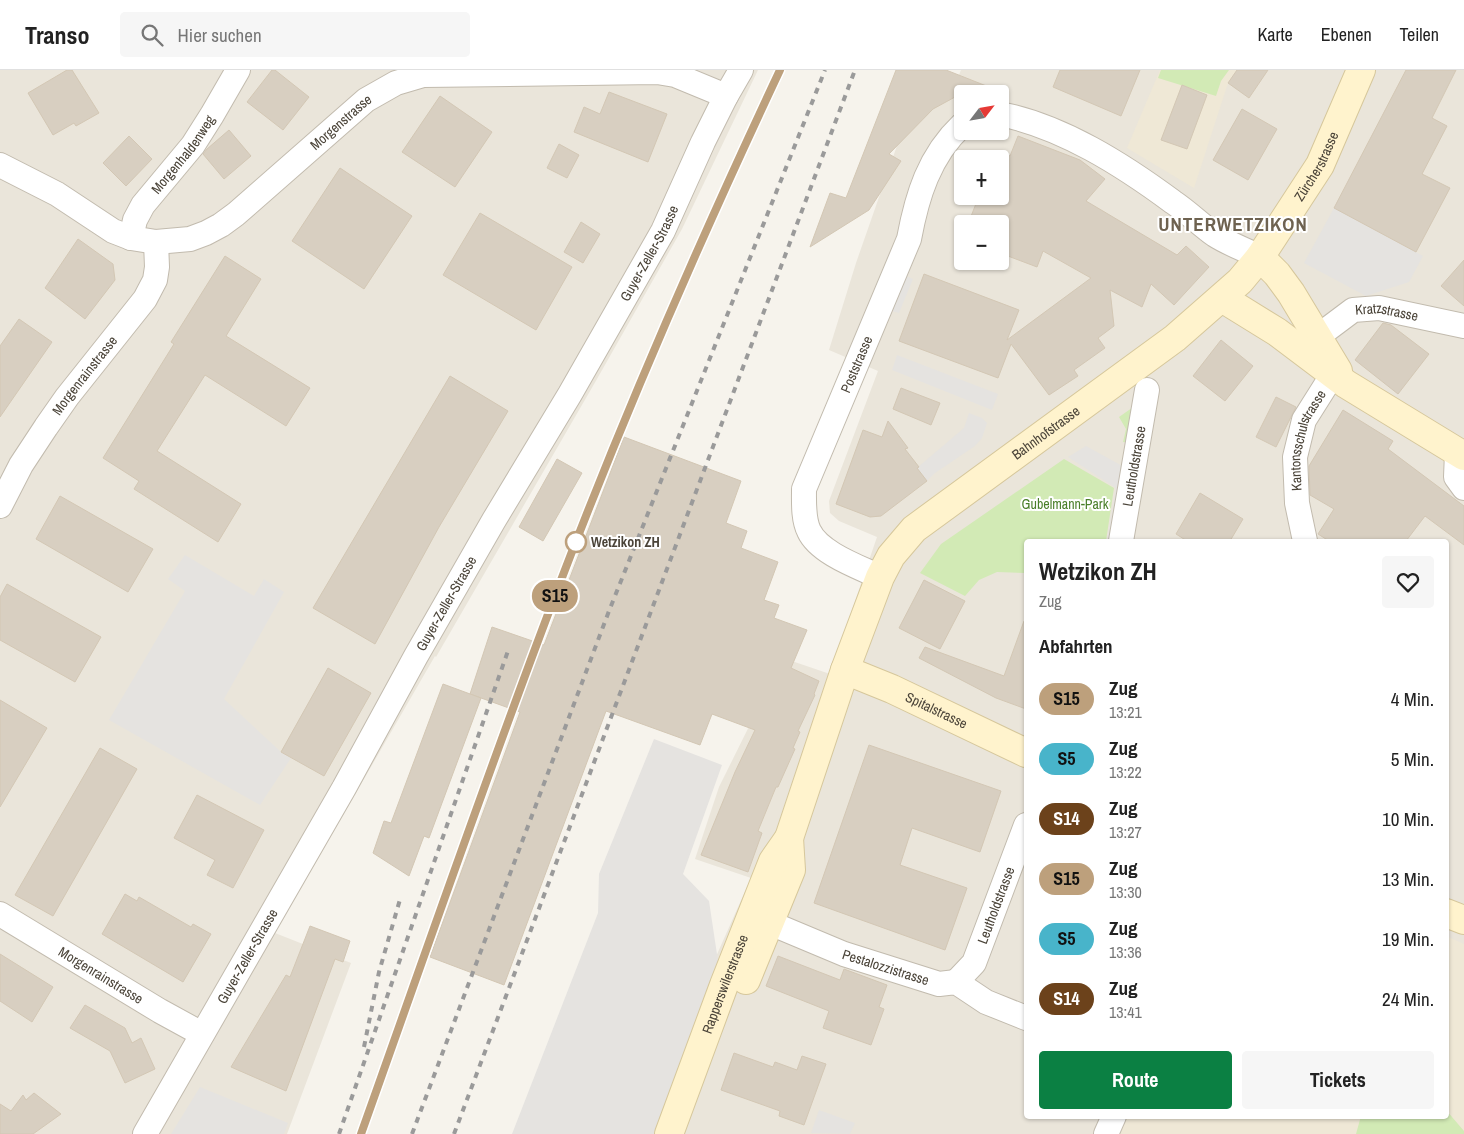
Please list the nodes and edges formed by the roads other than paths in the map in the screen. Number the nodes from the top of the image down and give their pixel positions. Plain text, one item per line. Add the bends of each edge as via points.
1 (238, 70) edge
2 (741, 70) edge
3 (1361, 70) edge
4 (423, 73) edge
5 (726, 96) junction
6 (1009, 116) edge
7 (954, 133) edge
8 (0, 165) edge
9 (131, 238) junction
10 (156, 242) junction
11 (1260, 257) junction
12 (1222, 298) junction
13 (1464, 326) edge
14 (1317, 337) junction
15 (1340, 379) junction
16 (1147, 390) dead end
17 (1460, 454) edge
18 (1464, 488) edge
19 (0, 506) edge
20 (1122, 539) edge
21 (1305, 539) edge
22 (880, 576) junction
23 (845, 670) junction
24 (1024, 752) edge
25 (1024, 830) edge
26 (789, 838) junction
27 (0, 914) edge
28 (1449, 914) edge
29 (1464, 920) edge
30 (770, 924) junction
31 (956, 982) junction
32 (1024, 1017) edge
33 (202, 1034) junction
34 (1113, 1119) edge
35 (145, 1134) edge
36 (669, 1134) edge
37 (689, 1134) edge
38 (1106, 1134) edge

1 - 9 street, Morgenhaldenweg via 193,145 143,205
2 - 5 street, Guyer-Zeller-Strasse
3 - 11 main road, Zürcherstrasse via 1320,165
4 - 5 street, Morgenstrasse via 657,72 675,75
4 - 10 street, Morgenstrasse via 396,83 366,100 221,225 190,239
5 - 33 street, Guyer-Zeller-Strasse via 663,231 494,520
6 - 11 street via 1041,126 1110,160 1173,202 1216,236
7 - 22 street, Poststrasse via 933,161 915,207 908,239 804,489 804,511 809,532 825,550
8 - 9 street, Morgenstrasse via 29,178 113,231
9 - 10 street, Morgenstrasse
10 - 19 street, Morgenrainstrasse via 155,280 146,299 67,397 21,465
11 - 12 main road, Bahnhofstrasse
11 - 14 main road via 1277,274
12 - 15 main road via 1277,332
12 - 22 main road, Bahnhofstrasse via 1148,359 914,529 891,556
13 - 14 street, Kratzstrasse via 1379,308 1353,310
14 - 15 main road
15 - 17 main road
15 - 21 street, Kantonsschulstrasse via 1304,420 1295,457 1297,502
16 - 20 street, Leutholdstrasse
17 - 18 street via 1456,477
22 - 23 main road, Rapperswilerstrasse
23 - 24 main road, Spitalstrasse
23 - 26 main road, Rapperswilerstrasse
25 - 31 street, Leutholdstrasse via 974,963
26 - 30 main road, Rapperswilerstrasse via 791,870
26 - 36 main road, Rapperswilerstrasse via 773,861
27 - 33 street, Morgenrainstrasse
28 - 29 main road
30 - 31 street, Pestalozzistrasse via 844,954 939,984
30 - 37 main road, Rapperswilerstrasse
31 - 32 street via 986,1002
33 - 35 street, Guyer-Zeller-Strasse
34 - 38 street

